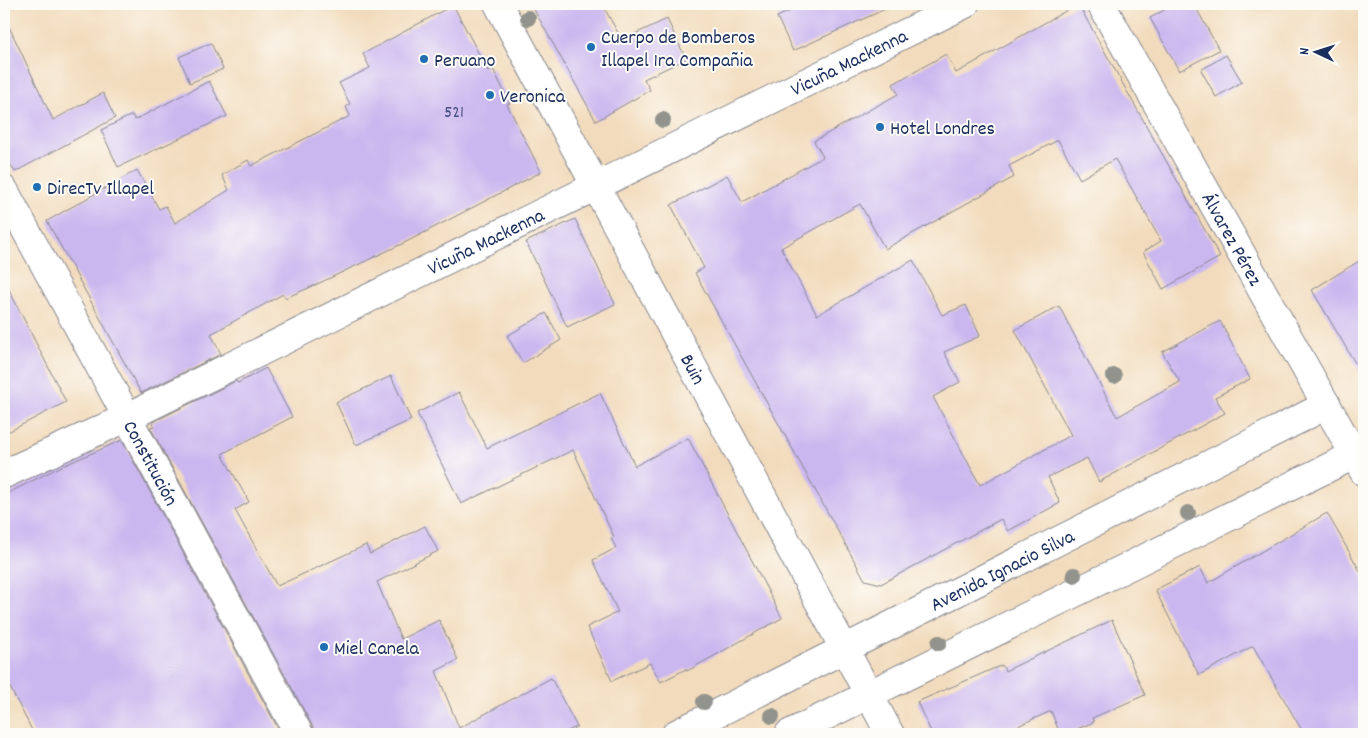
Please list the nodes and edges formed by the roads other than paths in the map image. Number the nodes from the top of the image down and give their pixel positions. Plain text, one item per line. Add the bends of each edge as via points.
1 (498, 4) edge
2 (965, 4) edge
3 (1101, 4) edge
4 (595, 185) junction
5 (4, 190) edge
6 (1327, 405) junction
7 (128, 417) junction
8 (1359, 463) edge
9 (4, 474) edge
10 (844, 649) junction
11 (868, 693) junction
12 (299, 734) edge
13 (676, 734) edge
14 (789, 734) edge
15 (890, 734) edge

1 - 4 main road, Buin
2 - 4 main road, Vicuña Mackenna
3 - 6 main road, Álvarez Pérez
4 - 7 main road, Vicuña Mackenna
4 - 10 main road, Buin
5 - 7 main road, Constitución
6 - 8 main road, Álvarez Pérez
6 - 10 main road, Avenida Ignacio Silva
7 - 9 main road, Vicuña Mackenna
7 - 12 main road, Constitución
8 - 11 main road
10 - 11 main road, Buin
10 - 13 main road, Avenida Ignacio Silva
11 - 14 main road
11 - 15 main road, Buin

